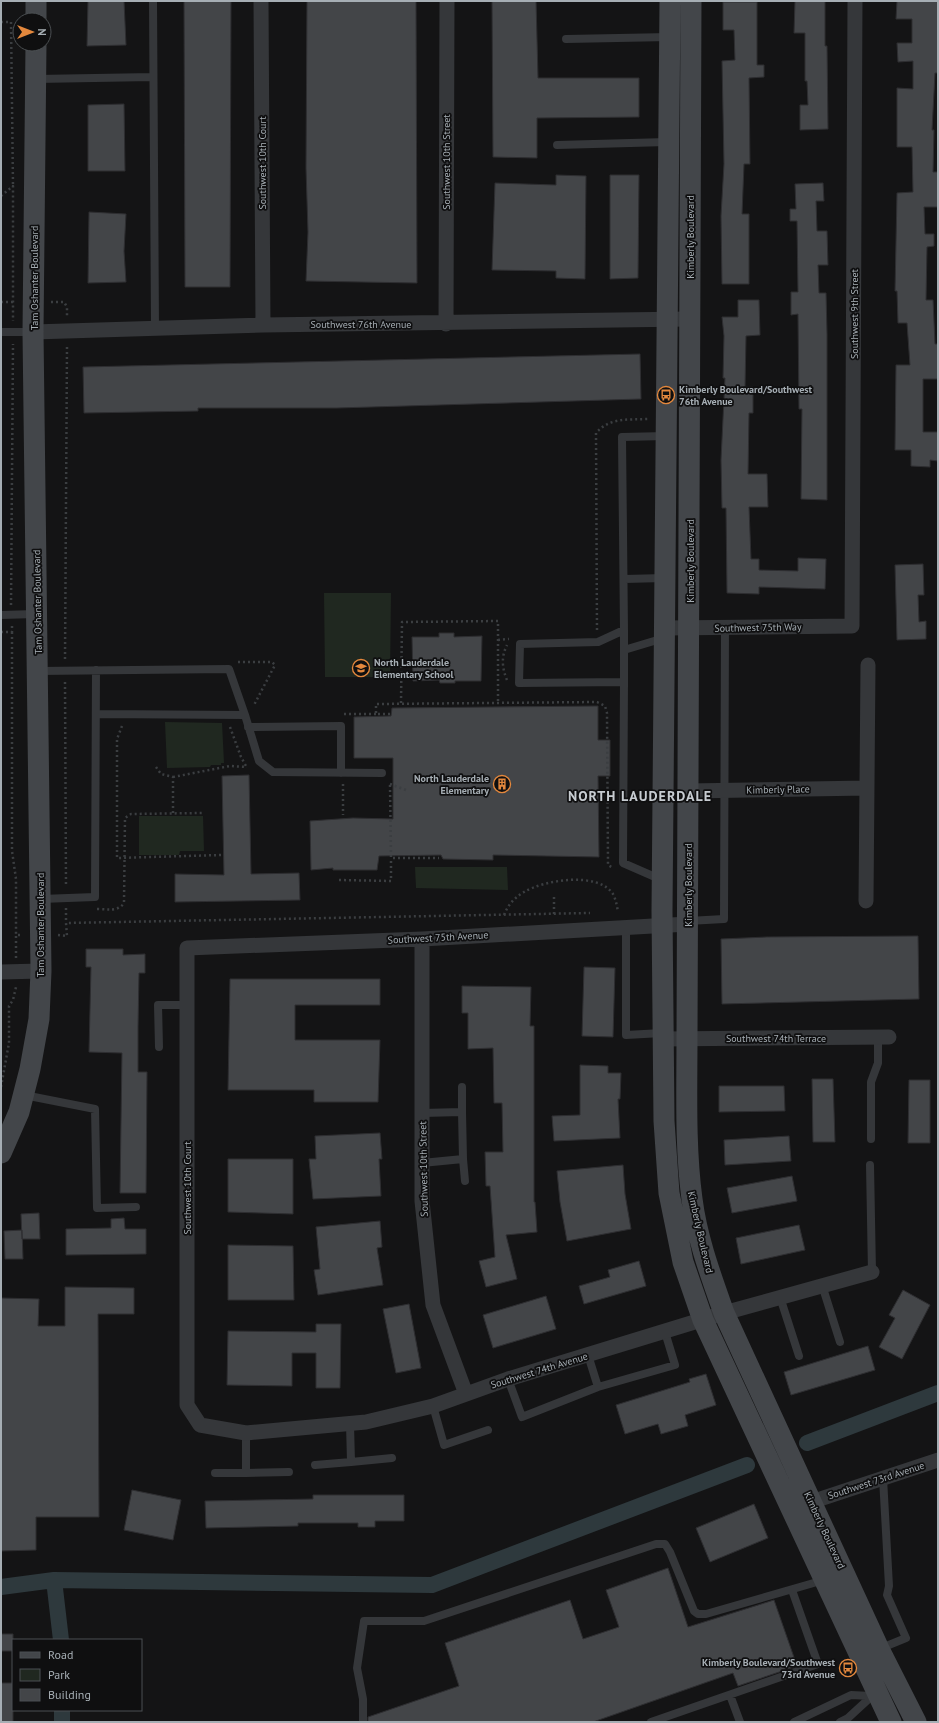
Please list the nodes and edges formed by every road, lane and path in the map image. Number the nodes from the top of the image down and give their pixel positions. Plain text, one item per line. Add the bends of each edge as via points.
1 (36, 1) edge
2 (153, 1) edge
3 (261, 1) edge
4 (447, 1) edge
5 (670, 1) edge
6 (691, 1) edge
7 (855, 1) edge
8 (36, 12) edge
9 (1, 22) edge
10 (680, 37) junction
11 (566, 39) dead end
12 (36, 52) edge
13 (153, 78) junction
14 (36, 79) junction
15 (680, 142) junction
16 (557, 145) dead end
17 (13, 186) junction
18 (1, 196) edge
19 (1, 302) edge
20 (13, 302) junction
21 (689, 319) junction
22 (667, 320) junction
23 (446, 324) junction
24 (262, 325) junction
25 (155, 328) junction
26 (1, 332) edge
27 (23, 332) junction
28 (67, 364) dead end
29 (650, 419) dead end
30 (666, 436) junction
31 (690, 552) junction
32 (665, 578) junction
33 (624, 579) junction
34 (37, 614) junction
35 (1, 615) edge
36 (11, 615) junction
37 (852, 626) joint
38 (725, 627) junction
39 (690, 628) junction
40 (624, 630) junction
41 (1, 632) edge
42 (12, 632) junction
43 (665, 633) junction
44 (516, 639) dead end
45 (498, 640) junction
46 (598, 642) junction
47 (624, 650) junction
48 (868, 665) dead end
49 (96, 670) junction
50 (38, 671) junction
51 (65, 671) junction
52 (624, 682) junction
53 (521, 696) dead end
54 (498, 702) junction
55 (521, 702) junction
56 (401, 704) junction
57 (607, 713) dead end
58 (97, 714) junction
59 (376, 714) junction
60 (390, 714) dead end
61 (245, 715) junction
62 (228, 721) dead end
63 (126, 723) dead end
64 (341, 726) junction
65 (248, 727) junction
66 (246, 766) dead end
67 (156, 767) dead end
68 (341, 772) junction
69 (382, 773) dead end
70 (390, 785) dead end
71 (867, 788) junction
72 (725, 790) junction
73 (688, 791) junction
74 (173, 813) junction
75 (203, 813) dead end
76 (221, 855) dead end
77 (125, 858) junction
78 (391, 858) junction
79 (439, 858) dead end
80 (339, 880) dead end
81 (662, 880) junction
82 (554, 897) dead end
83 (66, 898) junction
84 (41, 899) junction
85 (866, 901) dead end
86 (71, 906) dead end
87 (93, 909) dead end
88 (66, 911) dead end
89 (618, 912) dead end
90 (554, 914) dead end
91 (504, 915) dead end
92 (688, 923) junction
93 (662, 926) junction
94 (626, 928) junction
95 (16, 935) dead end
96 (422, 939) junction
97 (187, 948) joint
98 (41, 971) junction
99 (1, 972) edge
100 (188, 1005) junction
101 (663, 1036) junction
102 (883, 1037) joint
103 (687, 1038) junction
104 (159, 1047) dead end
105 (462, 1087) dead end
106 (23, 1095) junction
107 (462, 1112) junction
108 (422, 1113) junction
109 (871, 1139) dead end
110 (1, 1153) edge
111 (463, 1159) junction
112 (422, 1163) junction
113 (870, 1165) dead end
114 (466, 1181) dead end
115 (136, 1207) dead end
116 (872, 1272) joint
117 (822, 1285) junction
118 (780, 1297) junction
119 (724, 1313) junction
120 (703, 1320) junction
121 (665, 1332) junction
122 (840, 1342) dead end
123 (588, 1355) junction
124 (799, 1356) dead end
125 (508, 1380) junction
126 (598, 1387) junction
127 (466, 1394) junction
128 (433, 1406) junction
129 (350, 1424) junction
130 (200, 1425) joint
131 (488, 1430) dead end
132 (246, 1433) junction
133 (392, 1458) dead end
134 (938, 1460) edge
135 (351, 1462) junction
136 (315, 1465) dead end
137 (289, 1472) dead end
138 (215, 1473) dead end
139 (246, 1473) junction
140 (883, 1478) junction
141 (811, 1501) junction
142 (792, 1510) junction
143 (824, 1579) junction
144 (792, 1590) junction
145 (879, 1649) junction
146 (884, 1690) junction
147 (730, 1695) junction
148 (849, 1720) edge
149 (363, 1722) edge
150 (651, 1722) edge
151 (740, 1722) edge
152 (794, 1722) edge
153 (840, 1722) edge
154 (891, 1722) edge
155 (916, 1722) edge

1 - 8 street
2 - 13 lane
3 - 24 street, Southwest 10th Court
4 - 23 street, Southwest 10th Street
5 - 10 street, Kimberly Boulevard
6 - 10 street, Kimberly Boulevard
7 - 37 street, Southwest 9th Street
9 - 17 path via 11,22
10 - 11 lane
10 - 15 street, Kimberly Boulevard
12 - 14 street, Tam Oshanter Boulevard
13 - 14 lane
13 - 25 lane
14 - 27 street, Tam Oshanter Boulevard
15 - 16 lane
15 - 21 street, Kimberly Boulevard
15 - 22 street, Kimberly Boulevard
17 - 18 path
17 - 20 path
19 - 20 path
20 - 27 path
21 - 22 street, Southwest 76th Avenue
21 - 31 street, Kimberly Boulevard
22 - 23 street, Southwest 76th Avenue
22 - 30 street, Kimberly Boulevard
23 - 24 street, Southwest 76th Avenue
24 - 25 street, Southwest 76th Avenue
25 - 27 street, Southwest 76th Avenue
26 - 27 lane
27 - 34 street, Tam Oshanter Boulevard
27 - 36 path
28 - 51 path
29 - 46 path via 612,421 603,425 596,433
30 - 31 street via 678,448 681,457 682,534
30 - 32 street, Kimberly Boulevard
30 - 33 lane via 622,437
31 - 39 street, Kimberly Boulevard
32 - 33 lane
32 - 43 street, Kimberly Boulevard
33 - 40 lane
34 - 36 lane
34 - 50 street, Tam Oshanter Boulevard
35 - 36 lane
36 - 42 path
37 - 38 street, Southwest 75th Way
38 - 39 street, Southwest 75th Way
38 - 72 lane
39 - 43 street, Southwest 75th Way
39 - 73 street, Kimberly Boulevard
40 - 46 lane
40 - 47 lane
41 - 42 path
42 - 95 path via 12,851 16,879
43 - 47 lane
43 - 81 street, Kimberly Boulevard
44 - 45 path
45 - 54 path
45 - 56 path via 498,621 402,622
46 - 52 lane via 520,644 519,684
47 - 52 lane
48 - 71 street
49 - 51 lane
49 - 58 lane
49 - 61 lane via 229,669
50 - 51 lane
50 - 84 street, Tam Oshanter Boulevard
51 - 83 path
52 - 81 lane via 623,864
53 - 55 path
54 - 55 path
54 - 56 path
55 - 57 path via 597,702 605,706
56 - 59 path via 376,704
58 - 61 lane
58 - 83 lane via 95,895
59 - 60 path
59 - 64 path via 343,714
61 - 65 lane
62 - 66 path
63 - 77 path via 120,728 117,739 117,858
64 - 65 lane
64 - 68 lane
65 - 68 lane via 259,761 273,772
67 - 74 path via 161,774 173,778
68 - 69 lane
70 - 78 path
71 - 72 street, Kimberly Place
71 - 85 street
72 - 73 street, Kimberly Place
72 - 92 lane via 724,919
73 - 92 street, Kimberly Boulevard
74 - 75 path
74 - 77 path via 126,816
76 - 77 path
77 - 87 path via 124,903 121,908
78 - 79 path
78 - 80 path via 391,881
81 - 93 street, Kimberly Boulevard
82 - 90 path
83 - 84 lane
84 - 98 street, Tam Oshanter Boulevard
86 - 88 path
89 - 91 path via 612,894 606,887 596,882 564,881 545,883 524,892 514,899
92 - 93 street, Southwest 75th Avenue
92 - 103 street, Kimberly Boulevard
93 - 94 street, Southwest 75th Avenue
93 - 101 street, Kimberly Boulevard
94 - 96 street, Southwest 75th Avenue
94 - 101 lane via 626,1034
96 - 97 street, Southwest 75th Avenue
96 - 108 street, Southwest 10th Street
97 - 100 street, Southwest 10th Court
98 - 99 street
98 - 106 street, Tam Oshanter Boulevard via 39,1019
100 - 104 lane via 158,1005
100 - 130 street, Southwest 10th Court via 187,1405
101 - 103 street, Southwest 74th Terrace
101 - 120 street, Kimberly Boulevard via 664,1122 669,1193 683,1262
102 - 103 street, Southwest 74th Terrace
102 - 109 lane via 871,1082
103 - 119 street, Kimberly Boulevard via 692,1200 706,1262
105 - 107 lane
106 - 110 street, Tam Oshanter Boulevard via 19,1112
106 - 115 lane via 95,1110 97,1208
107 - 108 lane
107 - 111 lane
108 - 112 street, Southwest 10th Street
111 - 112 lane
111 - 114 lane
112 - 127 street, Southwest 10th Street via 422,1201 433,1305
113 - 116 lane
116 - 117 street, Southwest 74th Avenue
117 - 118 street, Southwest 74th Avenue
117 - 122 lane
118 - 119 street, Southwest 74th Avenue
118 - 124 lane
119 - 120 street, Southwest 74th Avenue
119 - 141 street, Kimberly Boulevard
120 - 121 street, Southwest 74th Avenue
120 - 142 street, Kimberly Boulevard
121 - 123 street, Southwest 74th Avenue
121 - 126 lane via 675,1365
123 - 125 street, Southwest 74th Avenue
123 - 126 lane
125 - 126 lane via 522,1417
125 - 127 street, Southwest 74th Avenue
127 - 128 street, Southwest 74th Avenue
128 - 129 street, Southwest 74th Avenue
128 - 131 lane via 444,1444
129 - 132 street, Southwest 74th Avenue
129 - 135 lane
130 - 132 street, Southwest 74th Avenue
132 - 139 lane
133 - 135 lane
134 - 140 street, Southwest 73rd Avenue
135 - 136 lane
137 - 139 lane
138 - 139 lane
140 - 141 street, Southwest 73rd Avenue
140 - 145 lane via 889,1586 887,1595 906,1638
141 - 142 street, Southwest 73rd Avenue
141 - 145 street, Kimberly Boulevard
142 - 143 street, Kimberly Boulevard
143 - 144 lane
143 - 146 street, Kimberly Boulevard
144 - 147 lane via 818,1664
144 - 149 lane via 698,1614 694,1611 670,1552 665,1544 656,1544 424,1621 364,1621 357,1668 363,1698
145 - 146 street, Kimberly Boulevard
146 - 148 lane
146 - 152 lane via 851,1694
146 - 154 street, Kimberly Boulevard
146 - 155 street, Kimberly Boulevard
147 - 150 lane
147 - 151 lane
148 - 153 lane

